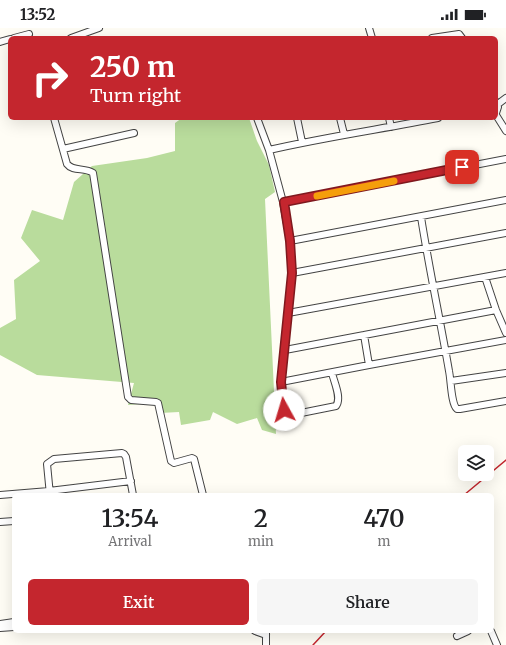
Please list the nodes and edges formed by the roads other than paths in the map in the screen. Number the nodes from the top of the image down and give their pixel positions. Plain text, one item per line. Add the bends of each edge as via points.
1 (99, 28) edge
2 (77, 36) edge
3 (446, 36) edge
4 (460, 36) edge
5 (498, 117) edge
6 (55, 120) edge
7 (258, 120) edge
8 (296, 120) edge
9 (340, 120) edge
10 (389, 120) edge
11 (428, 120) edge
12 (391, 127) junction
13 (506, 131) edge
14 (134, 133) dead end
15 (344, 134) junction
16 (302, 142) junction
17 (63, 149) junction
18 (269, 150) junction
19 (506, 158) edge
20 (506, 200) edge
21 (284, 202) junction
22 (421, 217) junction
23 (506, 233) edge
24 (290, 241) junction
25 (426, 248) junction
26 (292, 273) junction
27 (506, 273) edge
28 (485, 277) junction
29 (433, 287) junction
30 (496, 310) junction
31 (288, 313) junction
32 (439, 320) junction
33 (506, 332) edge
34 (364, 335) junction
35 (506, 340) edge
36 (286, 350) junction
37 (446, 352) junction
38 (369, 365) junction
39 (332, 373) junction
40 (506, 373) edge
41 (451, 381) junction
42 (281, 382) junction
43 (506, 401) edge
44 (130, 481) junction
45 (50, 493) edge
46 (133, 493) edge
47 (202, 493) edge
48 (0, 495) edge
49 (12, 495) edge
50 (12, 521) edge
51 (0, 522) edge
52 (12, 622) edge
53 (0, 624) edge
54 (12, 627) edge
55 (0, 628) edge
56 (266, 633) edge
57 (464, 633) edge
58 (492, 633) edge
59 (457, 636) dead end
60 (266, 645) edge
61 (497, 645) edge

1 - 2 street
3 - 4 street
5 - 13 street
6 - 17 street
7 - 18 street
8 - 16 street
9 - 15 street
10 - 12 street
11 - 12 street
12 - 15 street
14 - 17 street
15 - 16 street
16 - 18 street
17 - 47 street via 68,166 93,173 128,397 131,400 158,403 171,461 174,463 194,459
18 - 21 street
19 - 21 street
20 - 22 street
21 - 24 street
22 - 24 street
22 - 25 street
23 - 25 street
24 - 26 street
25 - 26 street
25 - 29 street
26 - 31 street
27 - 28 street
28 - 29 street
28 - 30 street
29 - 31 street
29 - 32 street
30 - 32 street
30 - 33 street
31 - 36 street
32 - 34 street
32 - 37 street
34 - 36 street
34 - 38 street
35 - 37 street
36 - 42 street
37 - 38 street
37 - 41 street
38 - 39 street
39 - 42 street
39 - 42 street via 338,404 334,407 291,415 284,410
40 - 41 street
41 - 43 street via 454,405 457,409
44 - 45 street
44 - 45 street via 124,454 54,459 47,464
44 - 46 street
48 - 49 street
50 - 51 street
52 - 53 street
54 - 55 street
56 - 60 street
57 - 59 street
58 - 61 street

